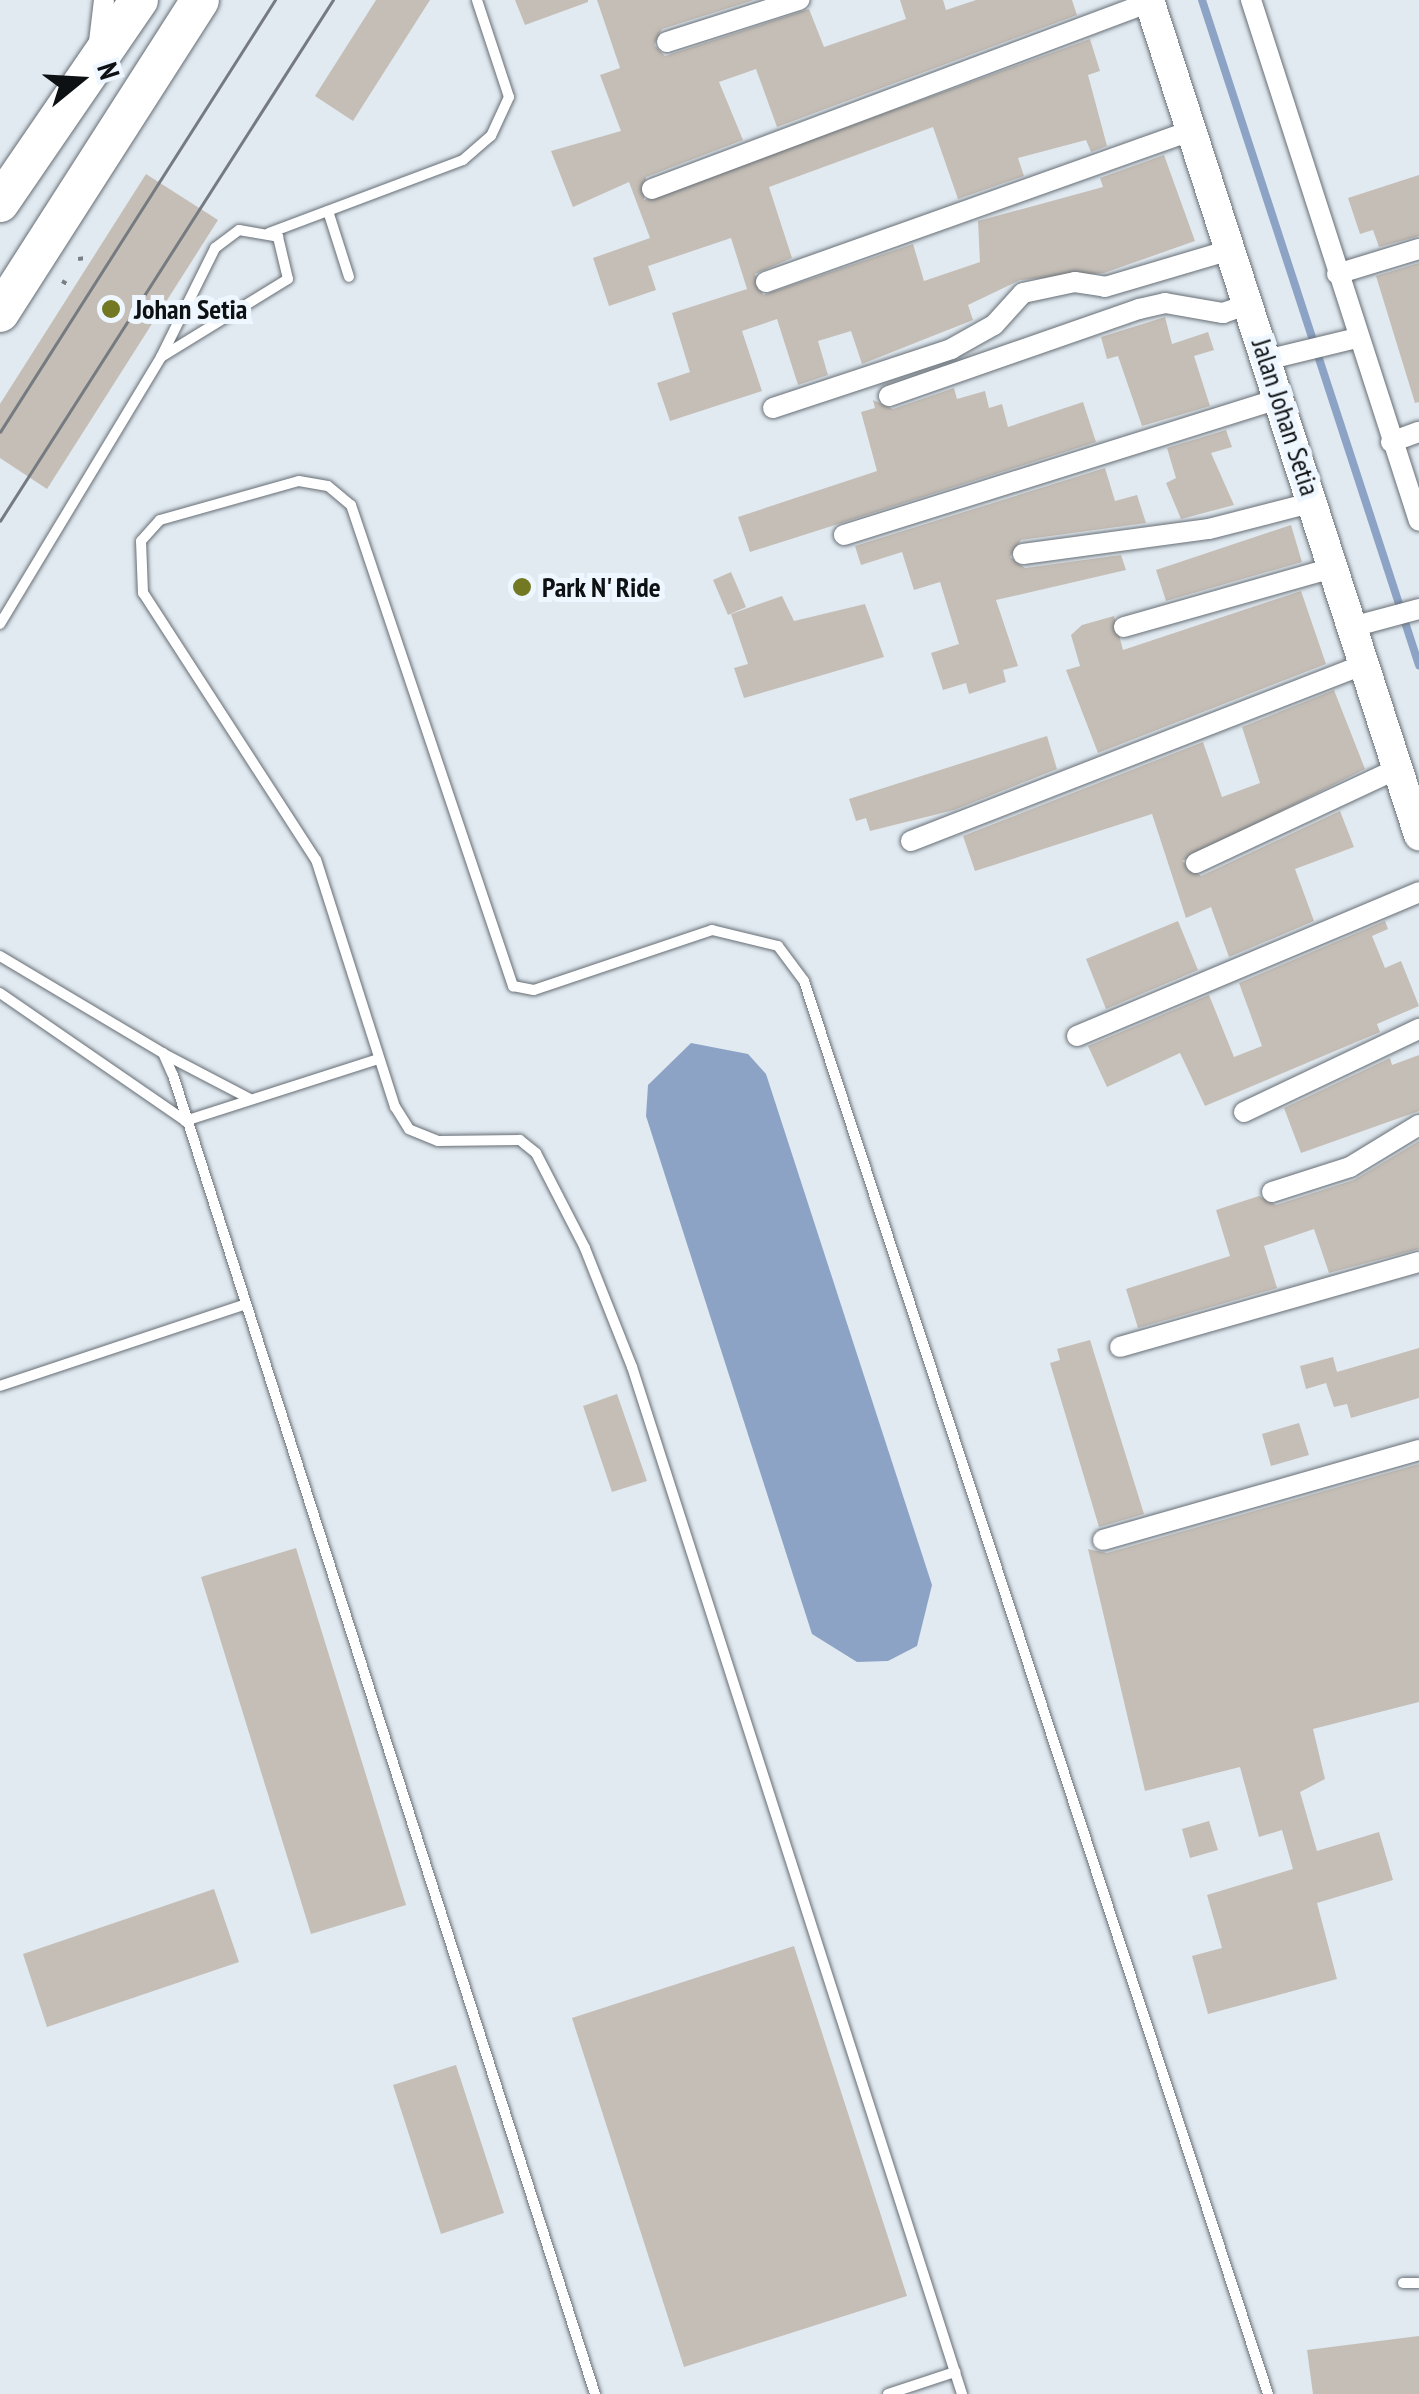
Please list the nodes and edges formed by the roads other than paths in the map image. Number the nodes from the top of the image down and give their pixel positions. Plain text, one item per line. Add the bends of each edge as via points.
1 (104, 0) edge
2 (139, 0) edge
3 (200, 0) edge
4 (478, 0) edge
5 (799, 0) edge
6 (1251, 0) edge
7 (1149, 1) edge
8 (667, 42) dead end
9 (81, 86) junction
10 (1183, 134) junction
11 (652, 189) dead end
12 (0, 204) edge
13 (328, 211) junction
14 (269, 233) junction
15 (1419, 249) edge
16 (1230, 250) junction
17 (1337, 274) junction
18 (348, 277) dead end
19 (766, 282) dead end
20 (1249, 304) junction
21 (0, 312) edge
22 (1348, 340) junction
23 (162, 357) junction
24 (1278, 358) junction
25 (890, 396) dead end
26 (1278, 399) junction
27 (773, 408) dead end
28 (1419, 432) edge
29 (1391, 442) junction
30 (1314, 502) junction
31 (1419, 521) edge
32 (844, 534) dead end
33 (1022, 554) dead end
34 (1333, 568) junction
35 (1419, 608) edge
36 (0, 624) edge
37 (1364, 624) junction
38 (1124, 627) dead end
39 (1364, 664) junction
40 (1397, 769) junction
41 (1419, 835) edge
42 (911, 841) dead end
43 (1196, 863) dead end
44 (1410, 894) edge
45 (0, 956) edge
46 (0, 994) edge
47 (1419, 1029) edge
48 (1077, 1036) dead end
49 (163, 1053) junction
50 (378, 1060) junction
51 (251, 1100) junction
52 (1244, 1112) dead end
53 (185, 1121) junction
54 (1419, 1125) edge
55 (1272, 1192) dead end
56 (1419, 1262) edge
57 (244, 1304) junction
58 (1120, 1347) dead end
59 (0, 1386) edge
60 (1419, 1450) edge
61 (1103, 1540) dead end
62 (1404, 2283) dead end
63 (1419, 2283) edge
64 (954, 2372) junction
65 (595, 2394) edge
66 (888, 2394) edge
67 (962, 2394) edge
68 (1268, 2394) edge

1 - 9 street via 104,32
2 - 9 highway
3 - 21 highway
4 - 13 lane via 509,97 491,136 462,160
5 - 8 street
6 - 17 street
7 - 10 main road, Jalan Johan Setia
7 - 11 street
9 - 12 highway
10 - 16 main road, Jalan Johan Setia
10 - 19 street
13 - 14 lane
13 - 18 lane
14 - 23 lane via 239,230 215,248
14 - 23 lane via 286,254 288,280
15 - 17 street
16 - 20 main road, Jalan Johan Setia
16 - 27 street via 1106,288 1075,282 1023,294 994,325 951,348
17 - 22 street
20 - 24 main road, Jalan Johan Setia
20 - 25 street via 1224,313 1152,306
22 - 24 street
22 - 29 street
23 - 36 lane
24 - 26 main road, Jalan Johan Setia
26 - 30 main road, Jalan Johan Setia
26 - 32 street
28 - 29 street
29 - 31 street
30 - 33 street via 1209,529
30 - 34 main road, Jalan Johan Setia
34 - 37 main road, Jalan Johan Setia
34 - 38 street
35 - 37 street
37 - 39 main road, Jalan Johan Setia
39 - 40 main road, Jalan Johan Setia
39 - 42 street
40 - 41 main road, Jalan Johan Setia
40 - 43 street
44 - 48 street
45 - 49 lane
46 - 53 lane
47 - 52 street
49 - 51 lane
49 - 53 lane
50 - 51 lane
50 - 64 lane via 409,1129 438,1141 520,1140 536,1153 584,1248 632,1367
50 - 68 lane via 304,836 143,593 136,568 141,541 160,520 299,482 328,486 351,504 513,986 534,990 712,930 778,946 804,981
51 - 53 lane
53 - 57 lane
54 - 55 street via 1350,1167
56 - 58 street
57 - 59 lane
57 - 65 lane
60 - 61 street
62 - 63 lane
64 - 66 lane
64 - 67 lane

